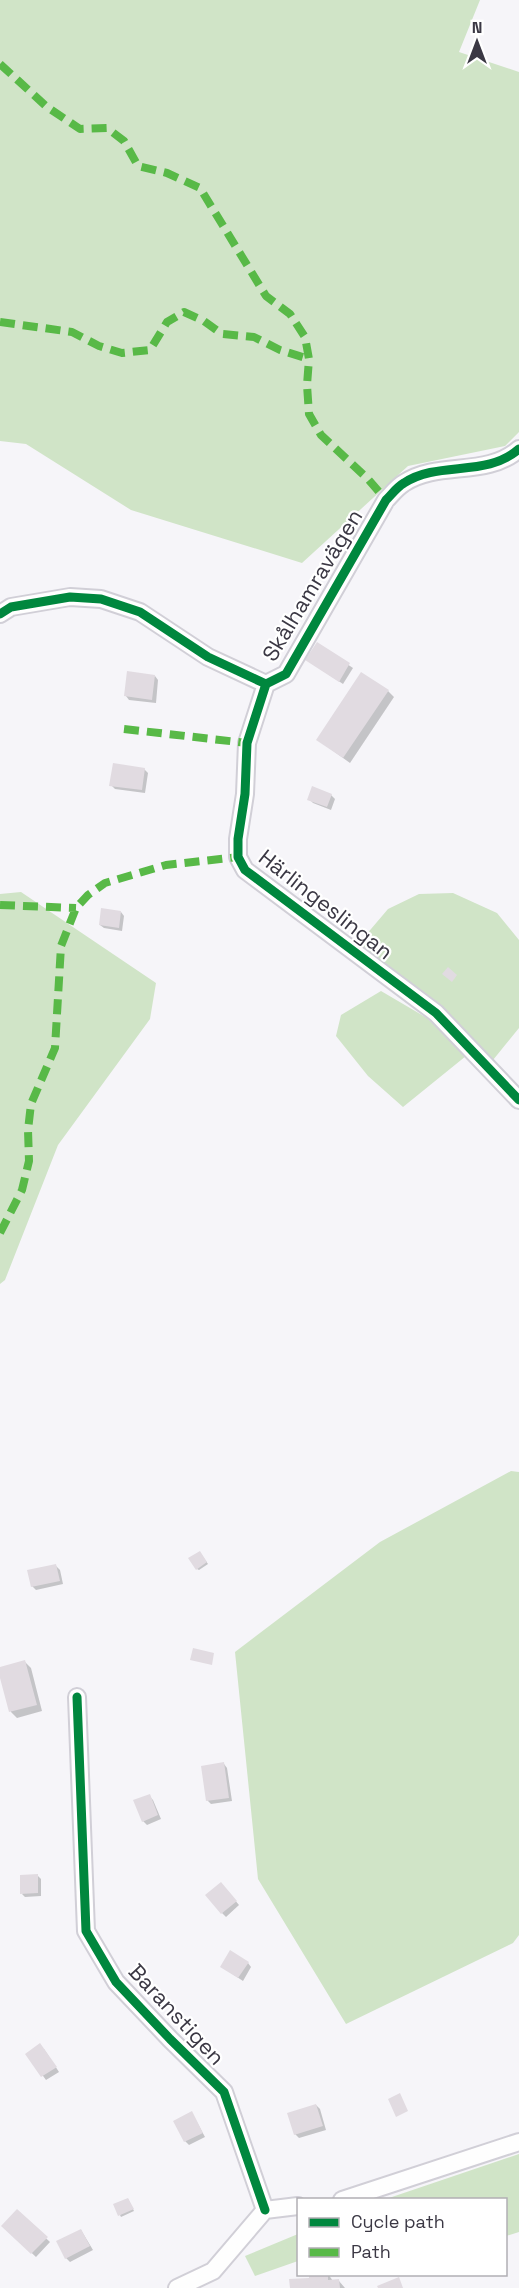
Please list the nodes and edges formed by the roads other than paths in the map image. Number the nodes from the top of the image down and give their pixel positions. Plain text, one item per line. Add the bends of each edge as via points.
1 (519, 449) edge
2 (0, 614) edge
3 (266, 684) junction
4 (519, 1100) edge
5 (77, 1697) dead end
6 (519, 2142) edge
7 (345, 2198) edge
8 (297, 2206) edge
9 (265, 2210) junction
10 (177, 2288) edge

1 - 3 street, Skålhamravägen via 487,467 436,471 404,483 386,500 286,674
2 - 3 street, Skålhamravägen via 11,607 70,597 101,599 140,612 208,657
3 - 4 street, Härlingeslingan via 247,743 238,838 238,857 245,870 436,1013
5 - 9 street, Baranstigen via 86,1931 116,1982 224,2092
6 - 7 street
8 - 9 street
9 - 10 street via 213,2271

